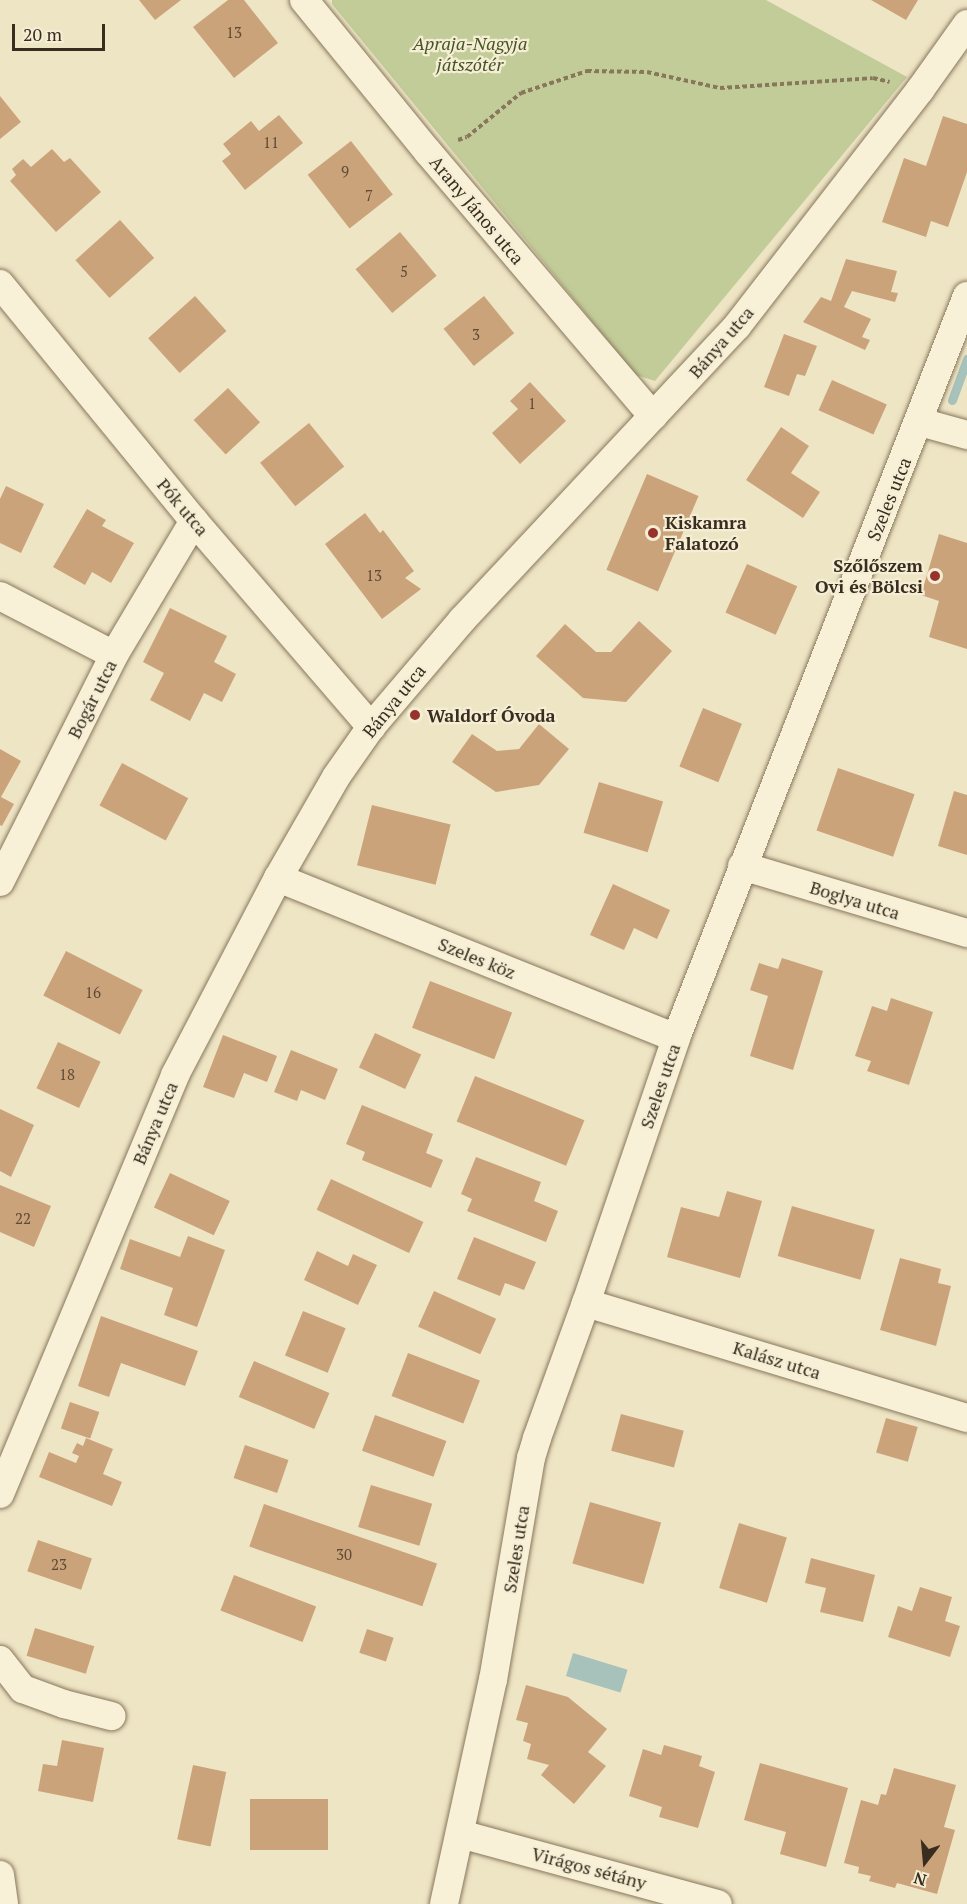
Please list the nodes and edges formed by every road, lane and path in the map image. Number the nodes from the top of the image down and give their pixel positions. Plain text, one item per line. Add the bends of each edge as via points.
1 (304, 0) edge
2 (967, 24) edge
3 (920, 90) junction
4 (428, 152) junction
5 (0, 284) edge
6 (967, 296) edge
7 (653, 416) junction
8 (920, 422) junction
9 (967, 435) edge
10 (194, 521) junction
11 (0, 596) edge
12 (114, 655) junction
13 (370, 727) junction
14 (742, 866) junction
15 (278, 878) junction
16 (0, 882) edge
17 (967, 933) edge
18 (676, 1038) junction
19 (586, 1303) junction
20 (967, 1418) edge
21 (0, 1494) edge
22 (0, 1660) edge
23 (111, 1716) dead end
24 (460, 1834) junction
25 (0, 1875) edge
26 (4, 1904) edge
27 (444, 1904) edge
28 (718, 1904) edge

1 - 4 street, Arany János utca
2 - 3 street, Bánya utca
3 - 4 path via 873,78 720,88 647,72 587,71 521,93 467,136
3 - 7 street, Bánya utca via 766,290
4 - 7 street, Arany János utca
5 - 10 street, Pók utca
6 - 8 street, Szeles utca
7 - 13 street, Bánya utca via 462,620
8 - 9 street
8 - 14 street, Szeles utca
10 - 12 street, Bogár utca
10 - 13 street, Pók utca
11 - 12 street
12 - 16 street, Bogár utca
13 - 15 street, Bánya utca via 336,777
14 - 17 street, Boglya utca
14 - 18 street, Szeles utca
15 - 18 street, Szeles köz
15 - 21 street, Bánya utca via 175,1075
18 - 19 street, Szeles utca
19 - 20 street, Kalász utca
19 - 24 street, Szeles utca via 531,1458 502,1636
22 - 23 street via 23,1689
24 - 27 street, Szeles utca
24 - 28 street, Virágos sétány
25 - 26 street

